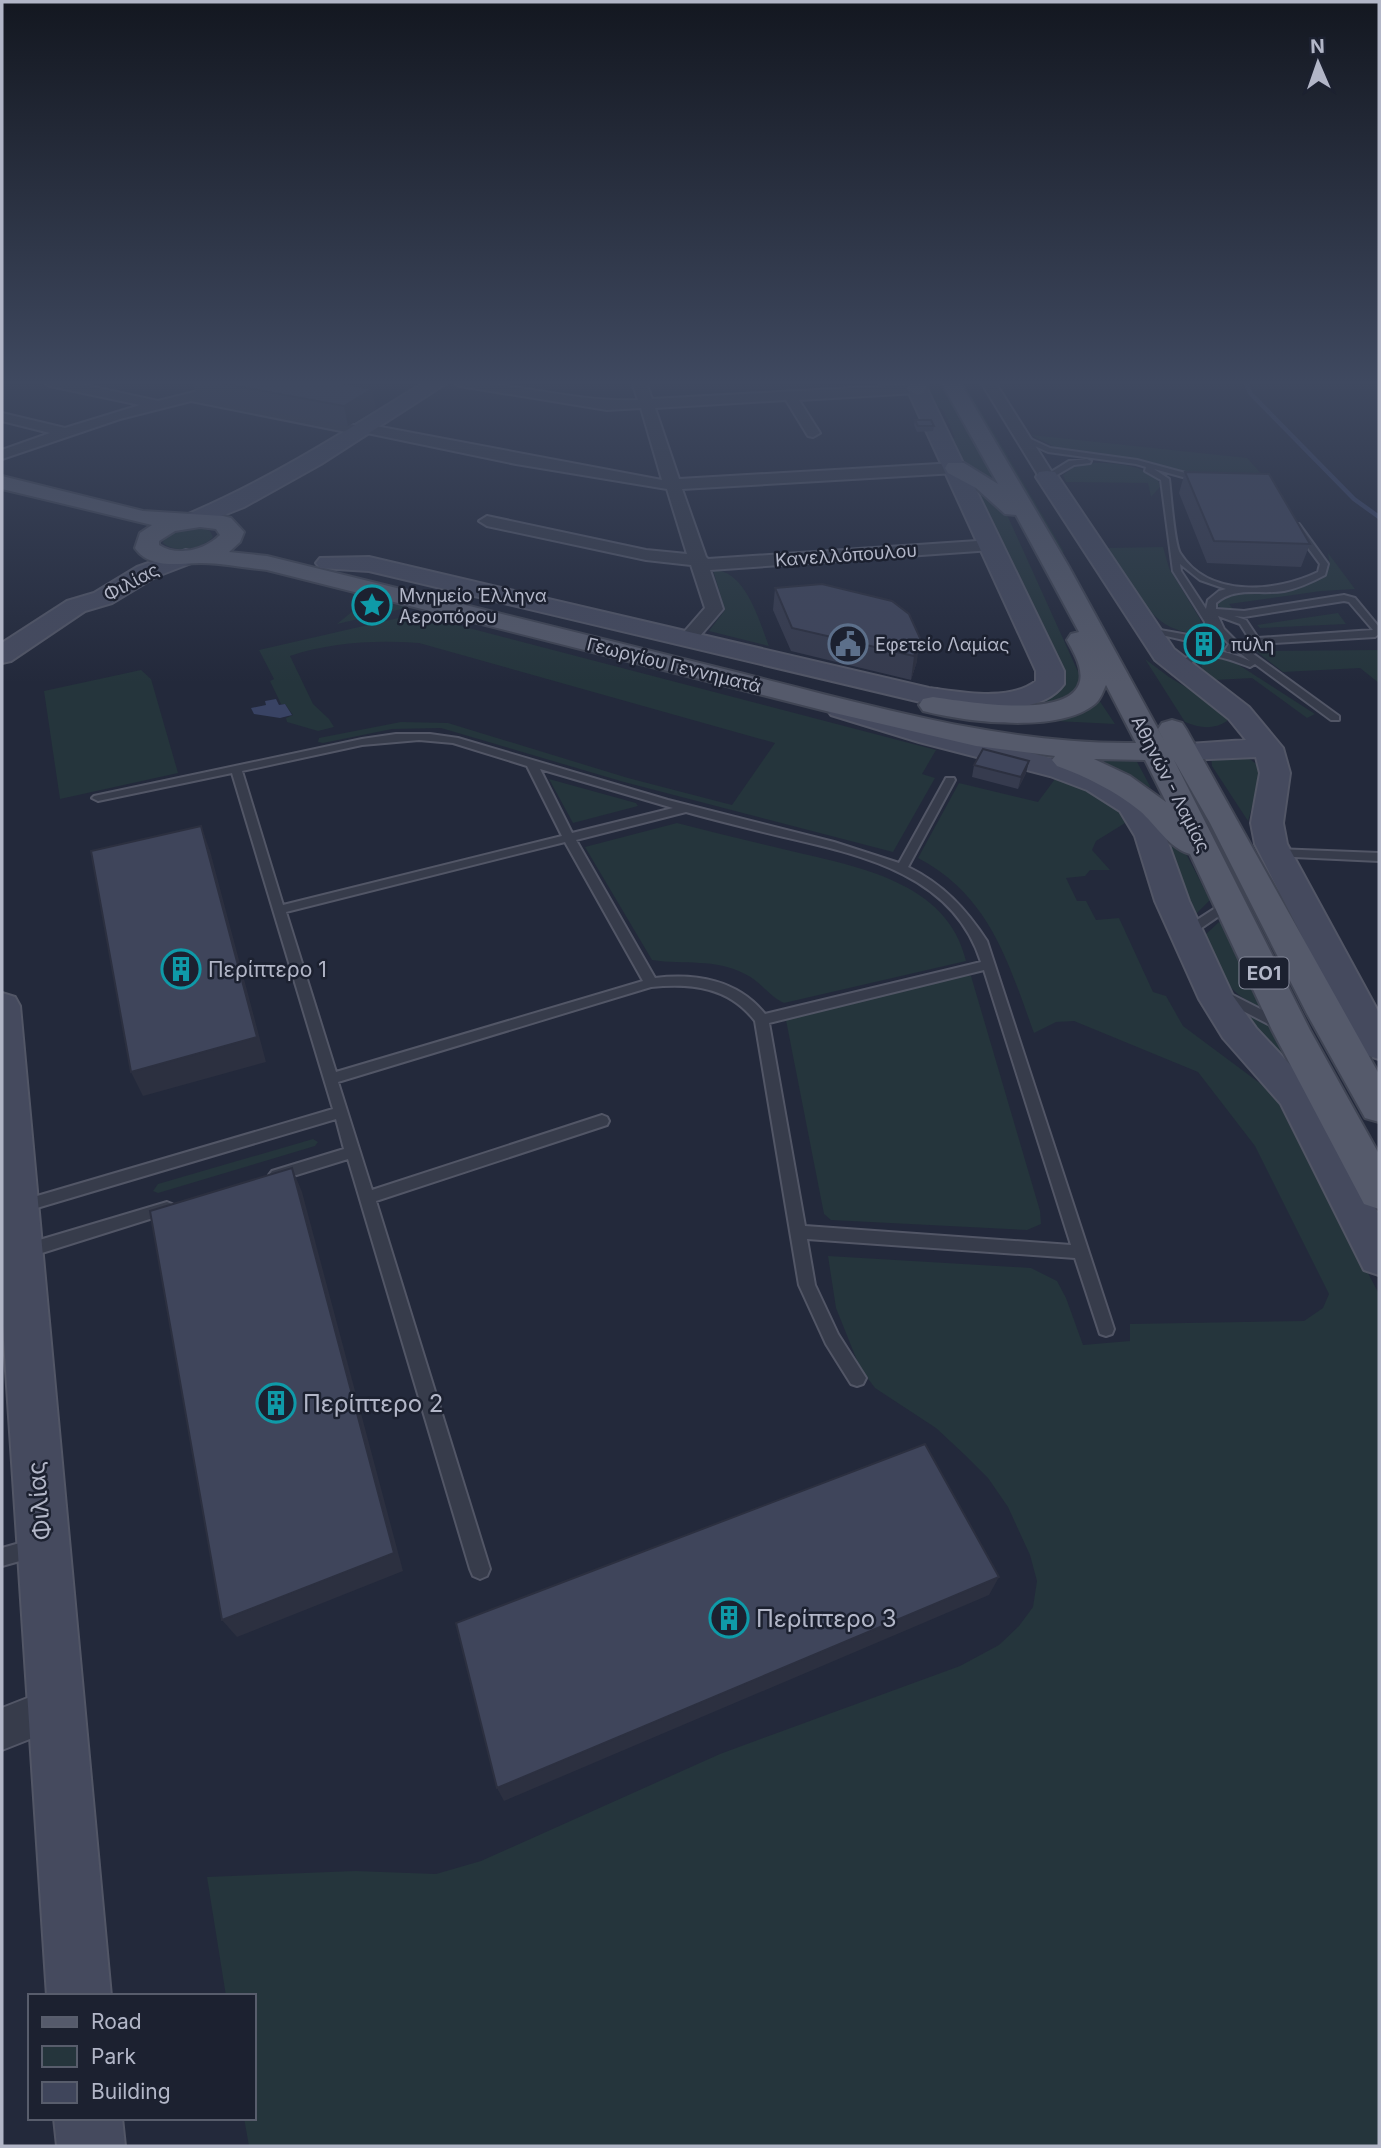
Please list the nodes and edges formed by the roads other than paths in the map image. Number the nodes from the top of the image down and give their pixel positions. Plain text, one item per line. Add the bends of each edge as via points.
1 (273, 482) edge
2 (287, 482) edge
3 (635, 482) edge
4 (673, 482) edge
5 (733, 482) edge
6 (963, 482) edge
7 (980, 482) edge
8 (1008, 482) edge
9 (1029, 482) edge
10 (1050, 482) edge
11 (1164, 482) edge
12 (2, 483) edge
13 (674, 486) junction
14 (2, 500) edge
15 (189, 520) junction
16 (1291, 520) edge
17 (487, 521) dead end
18 (232, 532) junction
19 (146, 543) junction
20 (992, 545) junction
21 (1174, 551) junction
22 (192, 556) junction
23 (1050, 556) junction
24 (701, 563) junction
25 (328, 564) junction
26 (1235, 589) junction
27 (68, 605) junction
28 (1211, 611) junction
29 (1149, 631) junction
30 (1209, 636) junction
31 (687, 639) junction
32 (1231, 641) junction
33 (1227, 653) junction
34 (2, 655) edge
35 (1274, 675) junction
36 (1190, 676) junction
37 (826, 704) junction
38 (921, 704) junction
39 (1335, 718) dead end
40 (976, 737) junction
41 (1264, 742) junction
42 (1166, 745) junction
43 (532, 764) junction
44 (236, 769) junction
45 (950, 780) dead end
46 (98, 798) dead end
47 (684, 809) junction
48 (569, 838) junction
49 (1275, 853) junction
50 (1379, 857) edge
51 (902, 868) junction
52 (1224, 887) junction
53 (278, 910) junction
54 (1187, 932) junction
55 (989, 964) junction
56 (651, 983) junction
57 (1213, 991) junction
58 (2, 1006) edge
59 (762, 1020) junction
60 (1291, 1030) junction
61 (1379, 1045) edge
62 (331, 1079) junction
63 (1379, 1107) edge
64 (341, 1112) junction
65 (601, 1121) dead end
66 (353, 1152) junction
67 (263, 1179) edge
68 (1379, 1192) edge
69 (367, 1198) junction
70 (186, 1203) edge
71 (17, 1231) junction
72 (799, 1232) junction
73 (1081, 1252) junction
74 (1379, 1257) edge
75 (1106, 1329) dead end
76 (857, 1378) dead end
77 (22, 1551) edge
78 (480, 1569) dead end
79 (58, 1707) junction
80 (2, 1729) edge
81 (79, 1994) edge
82 (88, 2120) edge
83 (90, 2146) edge

1 - 15 street via 226,508
2 - 18 street via 251,505
3 - 13 street
4 - 13 street
5 - 13 street
6 - 20 street
7 - 23 main road via 996,492
8 - 23 main road, Αθηνών - Λαμίας / ΕΟ1
9 - 42 main road, Αθηνών - Λαμίας / ΕΟ1 via 1159,708
10 - 29 street
11 - 21 lane
12 - 15 main road, Γεωργίου Γεννηματά via 143,518
13 - 24 street
14 - 19 main road, Γεωργίου Γεννηματά via 121,528
15 - 18 main road, Γεωργίου Γεννηματά via 218,522
15 - 19 main road via 155,531
16 - 26 lane via 1324,564 1322,573 1295,587
17 - 24 street, Κανελλόπουλου
18 - 22 main road via 222,546
18 - 25 main road, Γεωργίου Γεννηματά via 255,544
19 - 22 main road, Γεωργίου Γεννηματά via 159,555
19 - 27 street, Φιλίας via 128,567
20 - 24 street, Κανελλόπουλου
20 - 31 street via 1051,674 1046,690 1029,696 983,700 929,696
21 - 26 lane via 1191,571
21 - 30 lane via 1177,571 1210,622
22 - 27 street, Φιλίας via 146,572 103,598
22 - 37 main road, Γεωργίου Γεννηματά via 267,563
23 - 38 main road via 1055,587 1094,671 1095,680 1082,703 1059,711 1029,713
23 - 42 main road, Αθηνών - Λαμίας / ΕΟ1
24 - 31 street via 714,611
25 - 31 street via 369,564
25 - 38 main road, Γεωργίου Γεννηματά
26 - 28 lane via 1211,602
27 - 34 street, Φιλίας
28 - 28 lane via 1243,622 1255,641 1372,635 1378,631 1352,600 1344,598 1244,614
28 - 32 lane
29 - 30 lane via 1188,638
29 - 36 street via 1164,654
30 - 32 lane
30 - 33 lane
32 - 33 lane
32 - 35 lane
33 - 35 lane
33 - 36 lane via 1191,658 1187,666
35 - 39 lane
36 - 41 street via 1240,713
37 - 40 main road, Γεωργίου Γεννηματά
37 - 54 street via 897,728 1051,767 1112,791 1144,820
38 - 42 main road, Γεωργίου Γεννηματά via 1036,729
40 - 42 main road, Γεωργίου Γεννηματά via 1065,748
40 - 52 main road via 1081,764 1136,792
41 - 42 street
41 - 49 street via 1275,773 1267,823
42 - 52 main road, Αθηνών - Λαμίας / ΕΟ1
42 - 63 main road, Αθηνών - Λαμίας / ΕΟ1 via 1205,784 1321,1009
43 - 44 lane via 425,735 362,742
43 - 47 lane
43 - 48 lane
44 - 46 lane
44 - 53 lane
45 - 51 lane
47 - 48 lane
47 - 51 lane
48 - 53 lane
48 - 56 lane
49 - 50 lane
49 - 61 street
51 - 55 lane via 937,888 958,908 981,941
52 - 54 lane
52 - 60 main road, Αθηνών - Λαμίας / ΕΟ1
53 - 62 lane
54 - 57 street
55 - 59 lane
55 - 73 lane
56 - 59 lane via 690,980 715,985 747,1002
56 - 62 lane
57 - 60 lane
57 - 74 street via 1234,1026 1296,1096
58 - 71 street, Φιλίας
59 - 72 lane
60 - 68 main road, Αθηνών - Λαμίας / ΕΟ1
62 - 64 lane
64 - 66 lane
64 - 71 lane
65 - 69 lane
66 - 67 lane
66 - 69 lane
69 - 78 lane
70 - 71 lane
71 - 77 street, Φιλίας
72 - 73 lane
72 - 76 lane via 807,1285 832,1339
73 - 75 lane
77 - 79 street, Φιλίας
79 - 80 street
79 - 81 street, Φιλίας
82 - 83 street

